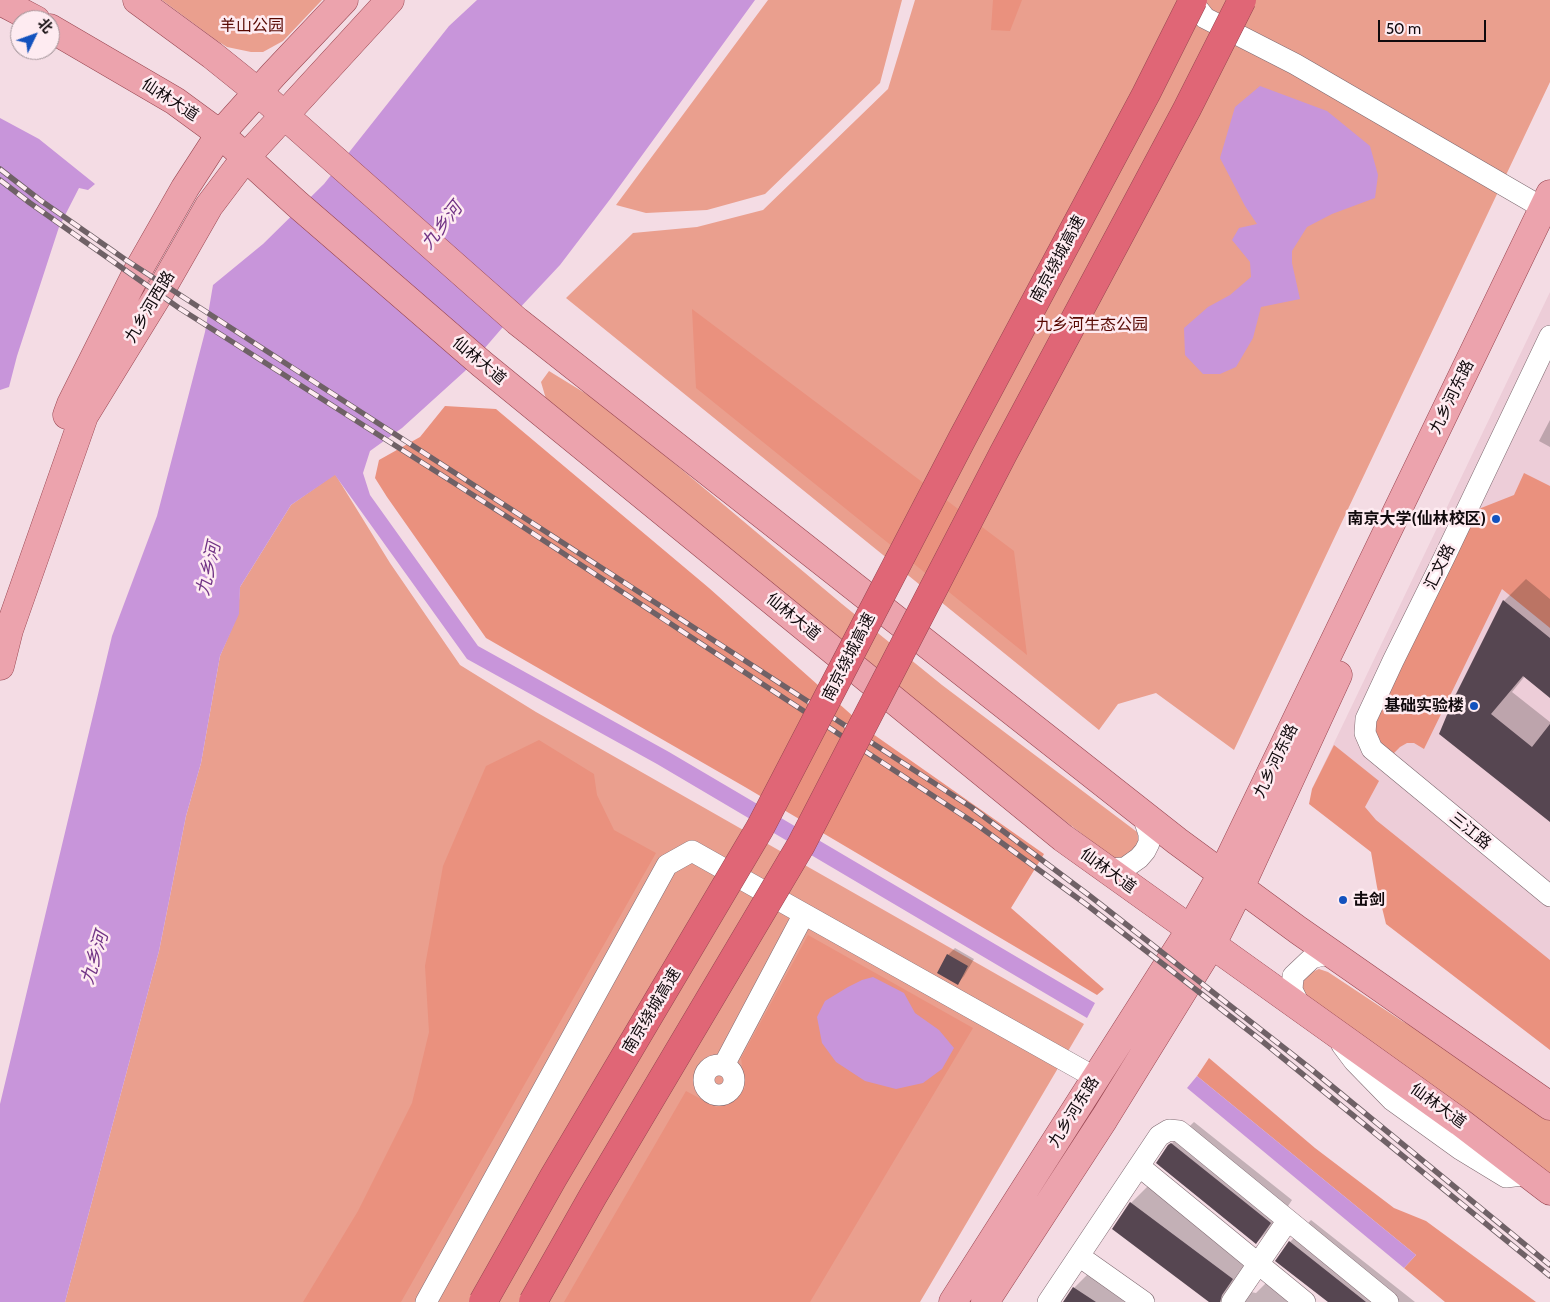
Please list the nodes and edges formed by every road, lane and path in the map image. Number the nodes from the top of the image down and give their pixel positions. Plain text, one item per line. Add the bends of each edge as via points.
1 (137, 0) edge
2 (344, 0) edge
3 (390, 0) edge
4 (1192, 0) edge
5 (1242, 0) edge
6 (0, 1) edge
7 (17, 10) edge
8 (60, 34) edge
9 (258, 92) junction
10 (283, 116) junction
11 (220, 134) junction
12 (246, 157) junction
13 (1548, 209) edge
14 (1550, 336) edge
15 (0, 608) edge
16 (0, 666) edge
17 (1391, 766) joint
18 (1142, 813) junction
19 (1105, 869) junction
20 (1231, 881) junction
21 (1550, 896) edge
22 (804, 914) junction
23 (1201, 937) junction
24 (1336, 956) junction
25 (1301, 1008) junction
26 (724, 1065) dead end
27 (1096, 1078) junction
28 (1550, 1106) edge
29 (1139, 1166) junction
30 (1540, 1182) edge
31 (1288, 1220) junction
32 (1079, 1256) junction
33 (1258, 1264) junction
34 (426, 1302) edge
35 (483, 1302) edge
36 (533, 1302) edge
37 (954, 1302) edge
38 (985, 1302) edge
39 (1048, 1302) edge
40 (1144, 1302) edge
41 (1232, 1302) edge
42 (1305, 1302) edge
43 (1388, 1302) edge

1 - 9 main road
2 - 9 main road, 九乡河西路
3 - 10 main road, 九乡河西路
4 - 13 street via 1205,18 1295,64
4 - 35 highway, 南京绕城高速, bridge via 1146,94 760,828
5 - 36 highway, bridge via 800,845
6 - 7 main road
8 - 11 main road, 仙林大道 via 175,101
9 - 10 main road
9 - 11 main road, 九乡河西路
10 - 12 main road, 九乡河西路
10 - 18 main road via 517,322
11 - 12 main road, 仙林大道
11 - 15 main road, 九乡河西路 via 136,274 71,404
12 - 16 main road, 九乡河西路 via 209,206 84,416 9,630
12 - 19 main road, 仙林大道 via 482,364 1055,832
13 - 20 main road, 九乡河东路
14 - 17 street, 汇文路 via 1366,720 1365,733 1372,750
17 - 21 street, 三江路
18 - 19 street via 1149,834 1145,851 1125,868
18 - 20 main road
19 - 23 main road, 仙林大道
20 - 23 main road, 九乡河东路
20 - 24 main road
22 - 26 street
22 - 27 street
22 - 34 street via 692,851 667,865
23 - 25 main road, 仙林大道
23 - 27 main road, 九乡河东路
23 - 38 main road, 九乡河东路 via 1104,1119
24 - 25 street via 1323,954 1312,958 1293,976 1292,990
24 - 28 main road
25 - 30 main road, 仙林大道
27 - 37 main road, 九乡河东路
29 - 31 street via 1159,1136 1169,1130 1179,1132
29 - 32 street
29 - 33 street
31 - 33 street
31 - 43 street
32 - 39 street
32 - 40 street
33 - 41 street
33 - 42 street

